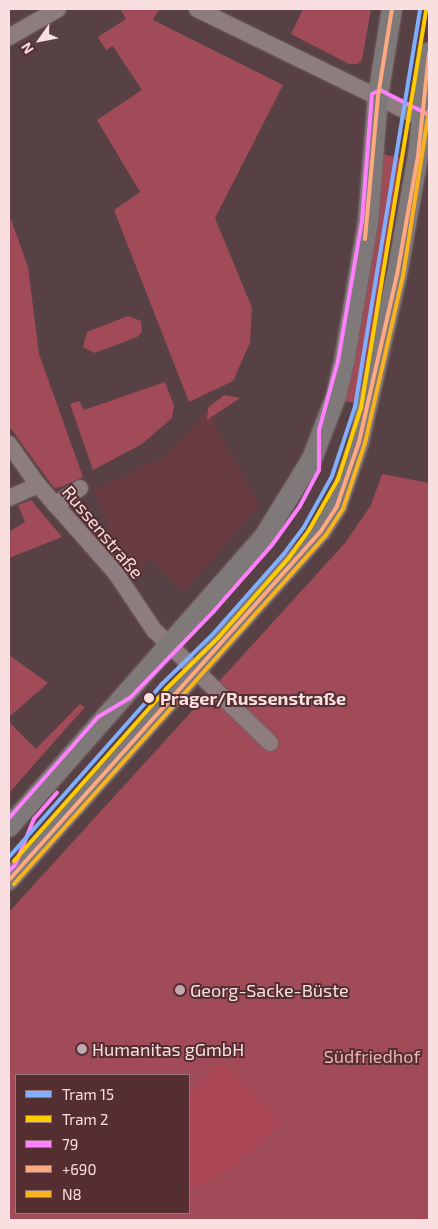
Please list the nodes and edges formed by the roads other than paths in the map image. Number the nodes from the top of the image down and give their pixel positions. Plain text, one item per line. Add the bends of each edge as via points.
1 (58, 9) edge
2 (197, 9) edge
3 (392, 9) edge
4 (9, 37) edge
5 (429, 53) edge
6 (378, 96) junction
7 (425, 120) edge
8 (9, 444) edge
9 (38, 485) junction
10 (80, 488) dead end
11 (9, 498) edge
12 (56, 506) junction
13 (168, 645) junction
14 (196, 672) junction
15 (270, 743) dead end
16 (9, 827) edge
17 (9, 880) edge

1 - 4 street
2 - 6 street
3 - 6 main road
5 - 7 main road
6 - 7 street
6 - 13 main road via 368,222 344,362 324,431 292,496 264,537
7 - 14 main road via 396,275 359,442 338,506 321,531
8 - 9 street, Russenstraße
9 - 11 street
9 - 12 street, Russenstraße
10 - 12 street
12 - 13 street, Russenstraße via 115,572 150,625
13 - 14 street, Russenstraße
13 - 16 main road
14 - 15 street, Russenstraße
14 - 17 main road

